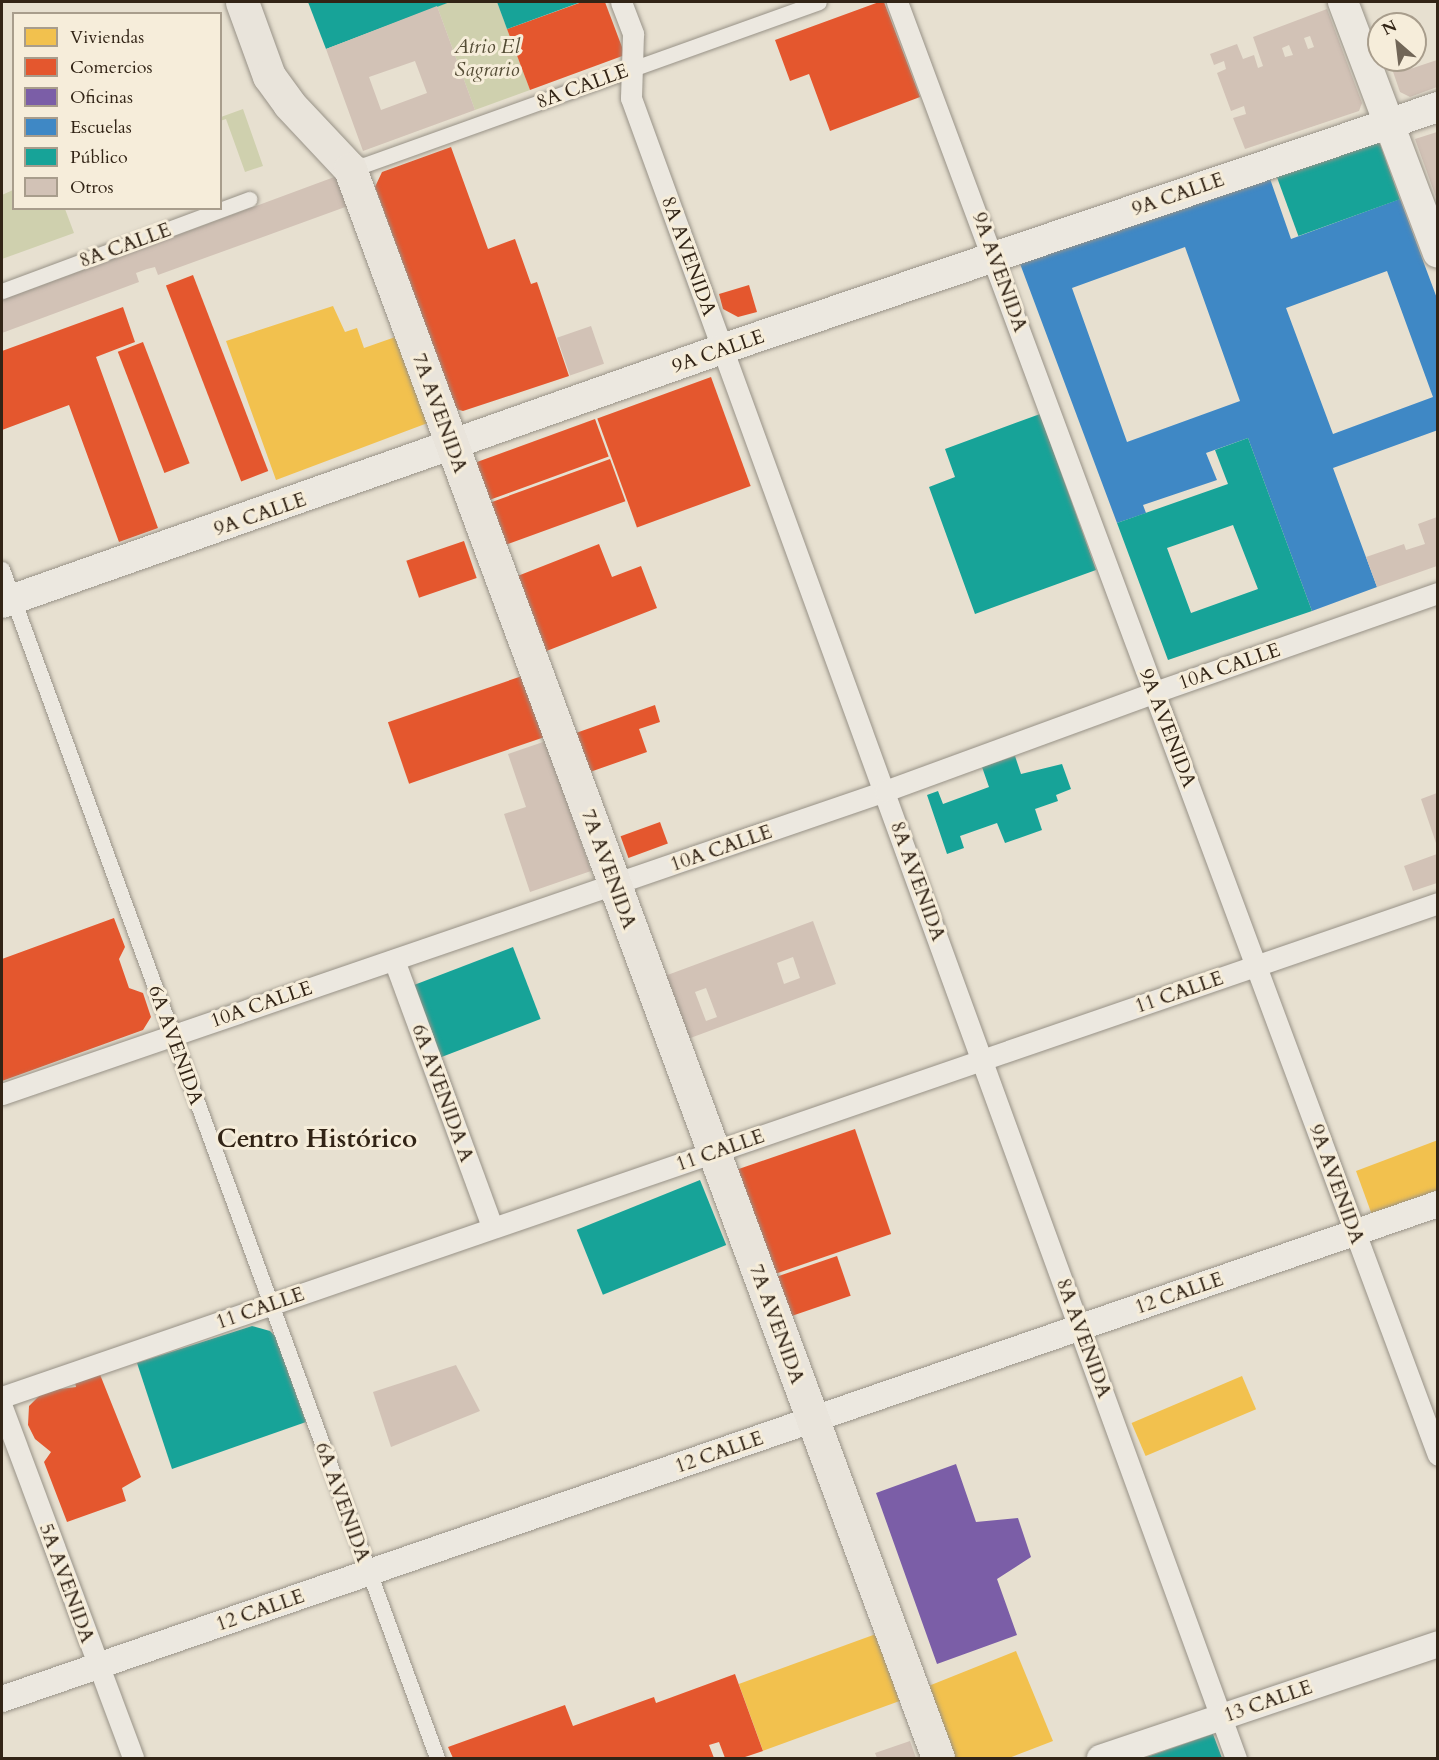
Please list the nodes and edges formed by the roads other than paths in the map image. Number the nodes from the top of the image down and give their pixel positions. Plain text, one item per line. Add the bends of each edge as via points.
1 (242, 2) edge
2 (621, 2) edge
3 (819, 2) edge
4 (897, 2) edge
5 (1342, 2) edge
6 (629, 69) junction
7 (1437, 107) edge
8 (1389, 123) junction
9 (345, 163) junction
10 (249, 199) dead end
11 (222, 209) edge
12 (219, 210) edge
13 (1437, 253) edge
14 (994, 256) junction
15 (2, 291) edge
16 (722, 349) junction
17 (452, 446) junction
18 (2, 569) edge
19 (1437, 593) edge
20 (7, 601) edge
21 (1155, 692) junction
22 (885, 791) junction
23 (615, 885) junction
24 (1437, 903) edge
25 (394, 960) junction
26 (1257, 965) junction
27 (172, 1034) junction
28 (982, 1060) junction
29 (2, 1094) edge
30 (714, 1152) junction
31 (1437, 1204) edge
32 (492, 1227) junction
33 (1355, 1232) junction
34 (271, 1304) junction
35 (1080, 1327) junction
36 (2, 1397) edge
37 (2, 1407) edge
38 (813, 1419) junction
39 (1437, 1455) edge
40 (369, 1572) junction
41 (1437, 1644) edge
42 (99, 1666) junction
43 (2, 1699) edge
44 (1221, 1717) junction
45 (134, 1758) edge
46 (437, 1758) edge
47 (938, 1758) edge
48 (1100, 1758) edge
49 (1236, 1758) edge

1 - 9 main road, 7A AVENIDA via 269,76 288,104
2 - 6 street, 8A AVENIDA via 633,34
3 - 6 street, 8A CALLE
4 - 14 street, 9A AVENIDA
5 - 8 main road
6 - 9 street, 8A CALLE via 364,165
6 - 16 street, 8A AVENIDA via 631,98
7 - 8 main road, 9A CALLE
8 - 13 main road
8 - 14 main road, 9A CALLE
9 - 17 main road, 7A AVENIDA
10 - 11 street, 8A CALLE
12 - 15 street, 8A CALLE
14 - 16 main road, 9A CALLE
14 - 21 street, 9A AVENIDA
16 - 17 main road, 9A CALLE
16 - 22 street, 8A AVENIDA
17 - 20 main road, 9A CALLE
17 - 23 main road, 7A AVENIDA
18 - 20 street, 6A AVENIDA
19 - 21 street, 10A CALLE
20 - 27 street, 6A AVENIDA
21 - 22 street, 10A CALLE
21 - 26 street, 9A AVENIDA
22 - 23 street, 10A CALLE
22 - 28 street, 8A AVENIDA
23 - 25 street, 10A CALLE
23 - 30 main road, 7A AVENIDA
24 - 26 street, 11 CALLE
25 - 27 street, 10A CALLE
25 - 32 street, 6A AVENIDA A
26 - 28 street, 11 CALLE
26 - 33 street, 9A AVENIDA
27 - 29 street, 10A CALLE
27 - 34 street, 6A AVENIDA
28 - 30 street, 11 CALLE
28 - 35 street, 8A AVENIDA
30 - 32 street, 11 CALLE
30 - 38 main road, 7A AVENIDA
31 - 33 street, 12 CALLE
32 - 34 street, 11 CALLE
33 - 35 street, 12 CALLE
33 - 39 street, 9A AVENIDA
34 - 36 street, 11 CALLE
34 - 40 street, 6A AVENIDA
35 - 38 street, 12 CALLE
35 - 44 street, 8A AVENIDA
37 - 42 street, 5A AVENIDA
38 - 40 street, 12 CALLE
38 - 47 main road, 7A AVENIDA
40 - 42 street, 12 CALLE
40 - 46 street, 6A AVENIDA
41 - 44 street, 13 CALLE
42 - 43 street, 12 CALLE
42 - 45 street, 5A AVENIDA
44 - 48 street, 13 CALLE
44 - 49 street, 8A AVENIDA

